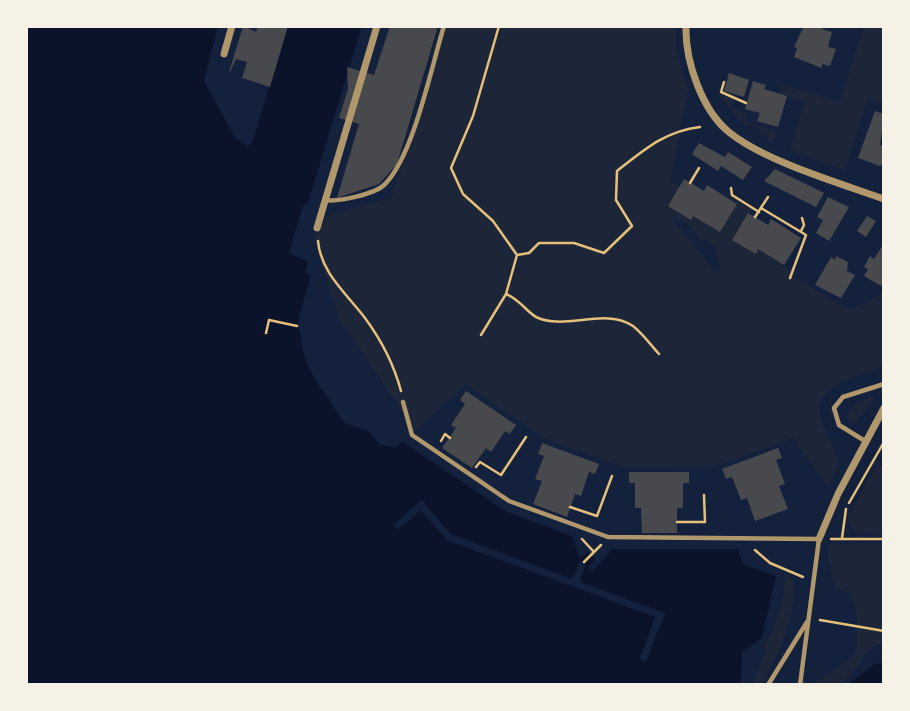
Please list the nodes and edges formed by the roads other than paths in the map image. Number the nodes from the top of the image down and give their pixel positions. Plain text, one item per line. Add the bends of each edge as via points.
1 (232, 26) edge
2 (377, 26) edge
3 (444, 26) edge
4 (686, 26) edge
5 (224, 54) dead end
6 (325, 200) junction
7 (884, 200) edge
8 (317, 228) road end
9 (884, 384) edge
10 (403, 402) road end
11 (884, 408) edge
12 (865, 441) junction
13 (819, 539) junction
14 (809, 618) junction
15 (768, 685) edge
16 (800, 685) edge

1 - 5 street
2 - 6 street
3 - 6 lane via 402,162 384,186 338,202
4 - 7 street via 699,85 708,106 729,132 775,157
6 - 8 street
9 - 12 lane via 843,397 834,408 839,425
10 - 13 lane via 412,435 509,501 608,537
11 - 12 street
12 - 13 street
13 - 14 lane
14 - 15 lane
14 - 16 lane

